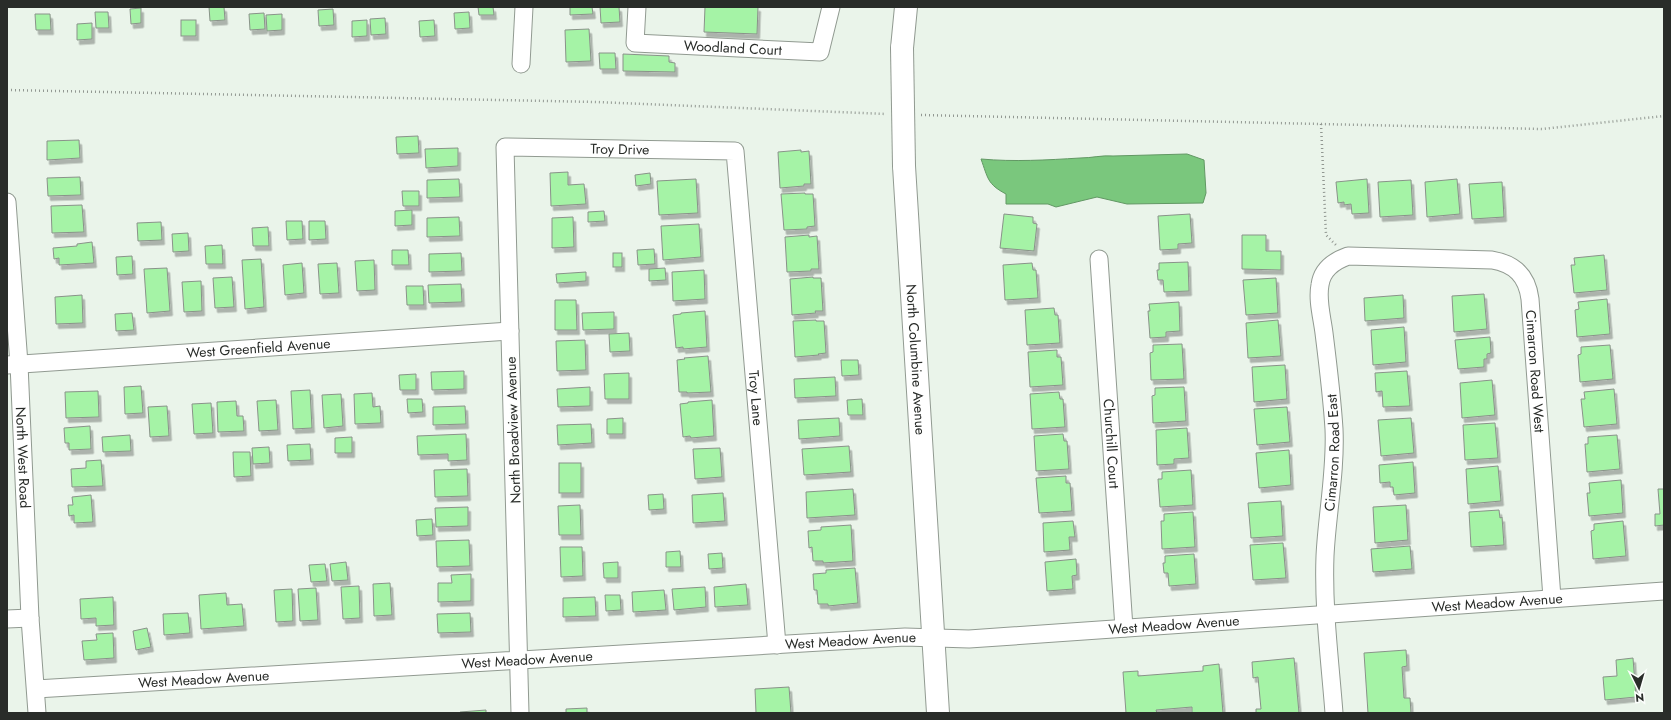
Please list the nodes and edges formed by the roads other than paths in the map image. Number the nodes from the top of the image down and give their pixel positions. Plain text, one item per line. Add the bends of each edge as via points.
1 (524, 7) edge
2 (637, 7) edge
3 (830, 7) edge
4 (906, 7) edge
5 (521, 64) dead end
6 (505, 147) joint
7 (735, 151) joint
8 (7, 202) edge
9 (1396, 258) joint
10 (1099, 259) dead end
11 (510, 331) junction
12 (13, 364) edge
13 (1664, 591) edge
14 (1552, 598) junction
15 (1327, 614) junction
16 (30, 618) junction
17 (7, 619) edge
18 (1124, 628) junction
19 (933, 638) junction
20 (777, 646) junction
21 (519, 660) junction
22 (36, 689) junction
23 (38, 713) edge
24 (520, 713) edge
25 (938, 713) edge
26 (1334, 713) edge

1 - 5 street
2 - 3 street, Woodland Court via 635,43 820,52
4 - 19 main road, North Columbine Avenue, bridge via 902,48 904,166
6 - 7 street, Troy Drive
6 - 11 street, North Broadview Avenue
7 - 20 street, Troy Lane
8 - 12 street, North West Road
9 - 14 street, Cimarron Road West via 1502,261 1518,271 1527,284
9 - 15 street, Cimarron Road East via 1348,256 1338,260 1328,267 1318,292 1334,431 1325,557
10 - 18 street, Churchill Court
11 - 12 street, West Greenfield Avenue
11 - 21 street, North Broadview Avenue
12 - 16 street, North West Road
13 - 14 street, West Meadow Avenue
14 - 15 street, West Meadow Avenue
15 - 18 street, West Meadow Avenue
15 - 26 street, Cimarron Road East
16 - 17 street
16 - 22 street, North West Road
18 - 19 street, West Meadow Avenue via 969,639
19 - 20 street, West Meadow Avenue via 905,637
19 - 25 main road, North Columbine Avenue
20 - 21 street, West Meadow Avenue
21 - 22 street, West Meadow Avenue
21 - 24 street, North Broadview Avenue
22 - 23 street, North West Road

